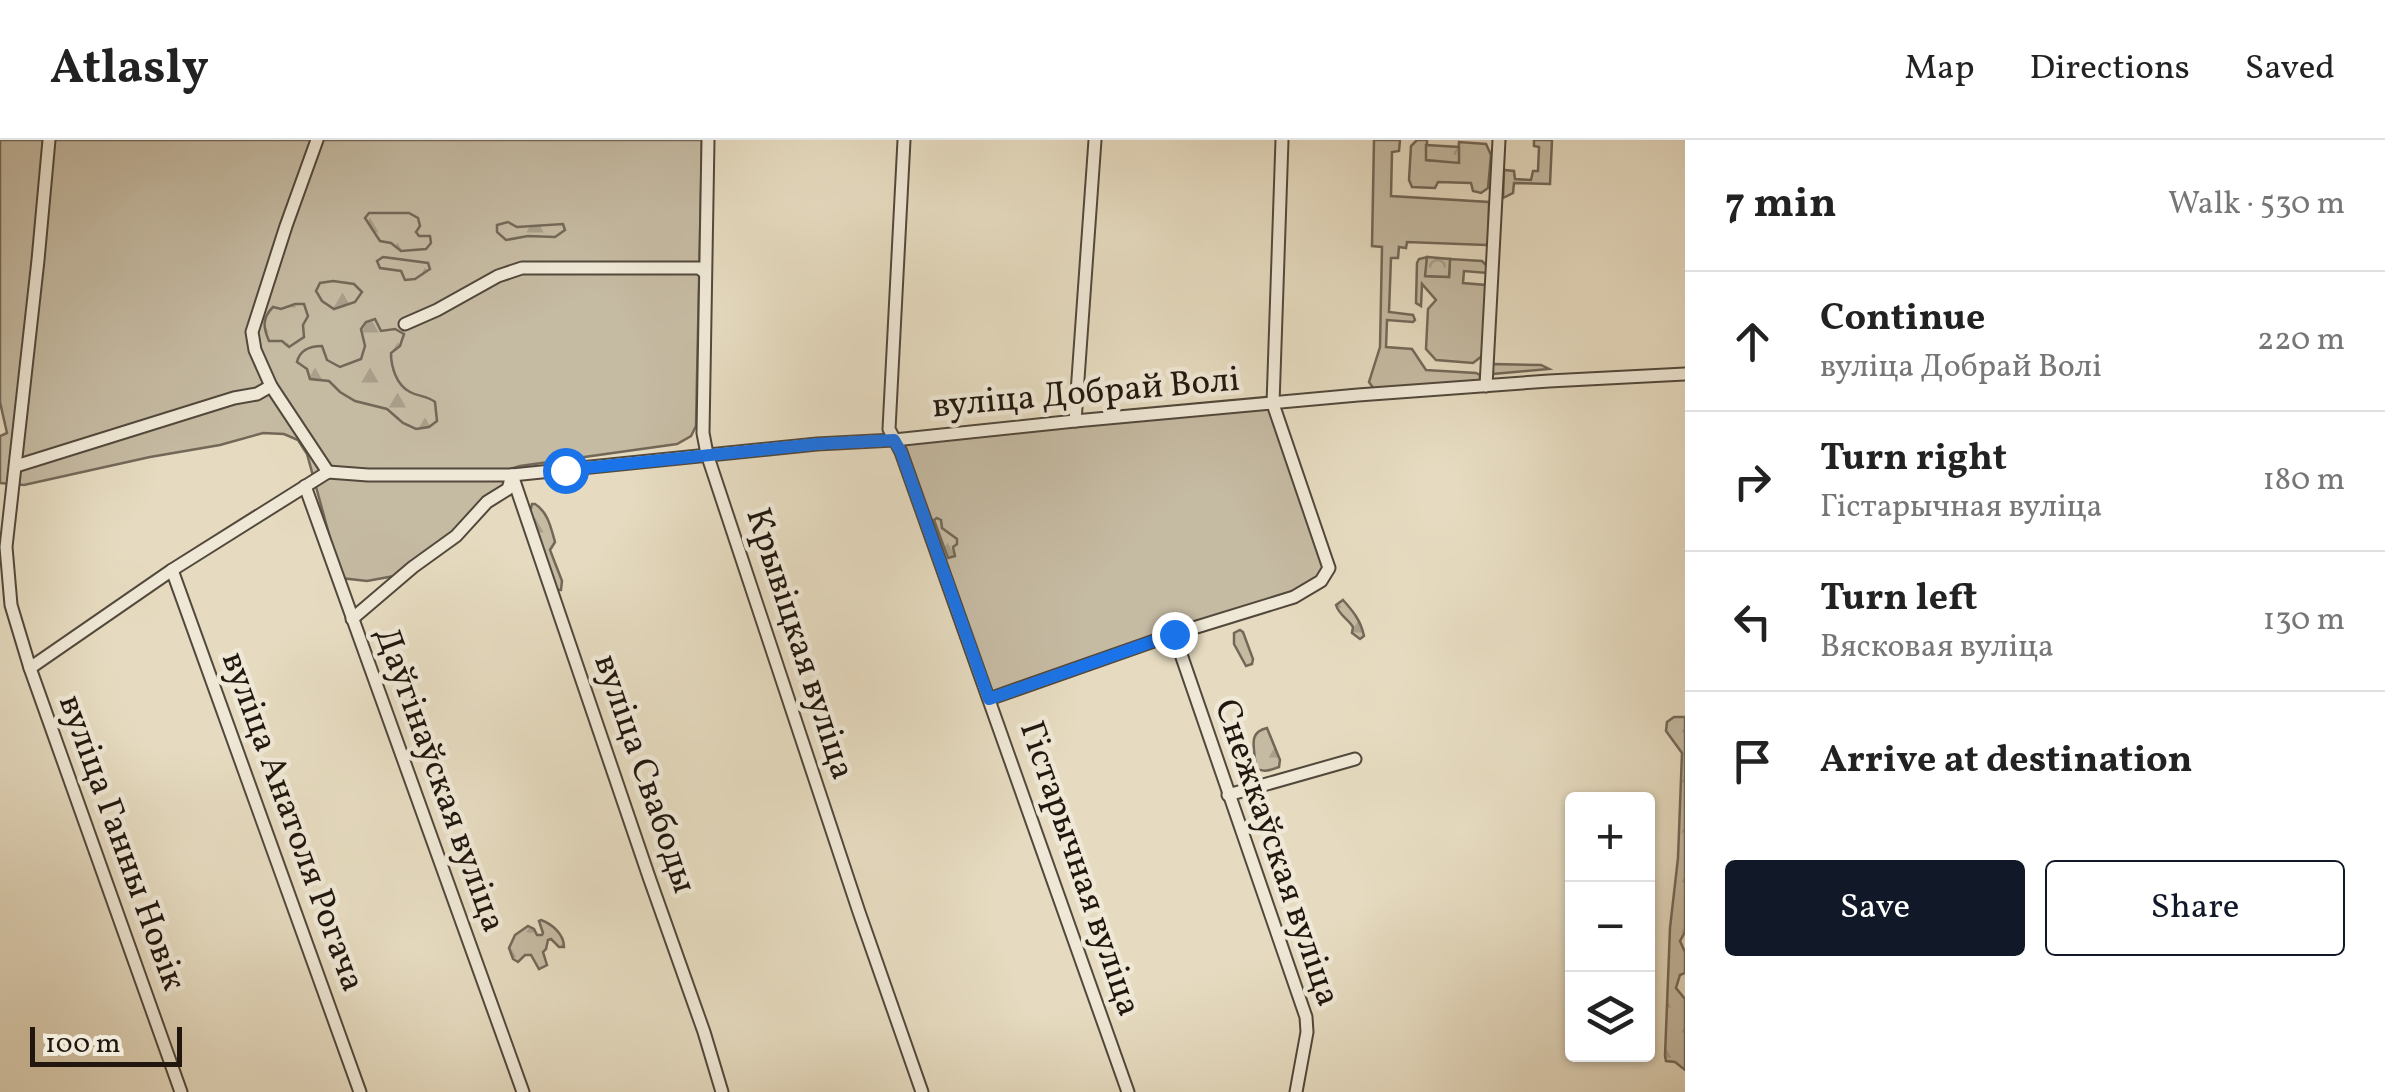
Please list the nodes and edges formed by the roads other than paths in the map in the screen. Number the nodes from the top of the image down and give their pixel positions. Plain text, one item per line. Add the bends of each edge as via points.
1 (49, 140) edge
2 (317, 140) edge
3 (708, 140) edge
4 (904, 140) edge
5 (1095, 140) edge
6 (1282, 140) edge
7 (1500, 140) edge
8 (704, 272) junction
9 (405, 324) dead end
10 (1685, 374) edge
11 (271, 386) junction
12 (1486, 386) junction
13 (1273, 404) junction
14 (1075, 421) junction
15 (894, 440) junction
16 (707, 454) junction
17 (16, 466) junction
18 (328, 472) junction
19 (512, 474) junction
20 (305, 486) junction
21 (172, 570) junction
22 (352, 620) junction
23 (1174, 634) junction
24 (30, 668) junction
25 (989, 699) junction
26 (1355, 759) dead end
27 (1228, 795) junction
28 (181, 1092) edge
29 (360, 1092) edge
30 (523, 1092) edge
31 (722, 1092) edge
32 (922, 1092) edge
33 (1128, 1092) edge
34 (1296, 1092) edge

1 - 17 street, вуліца Ганны Новік
2 - 11 street via 252,332
3 - 8 street, Крывіцкая вуліца
4 - 15 street, Гістарычная вуліца via 889,430
5 - 14 street
6 - 13 street
7 - 12 street
8 - 9 street via 522,268
8 - 16 street, Крывіцкая вуліца
10 - 12 street, вуліца Добрай Волі
11 - 17 street
11 - 18 street
12 - 13 street, вуліца Добрай Волі
13 - 14 street, вуліца Добрай Волі
13 - 23 street via 1329,568 1294,597
14 - 15 street, вуліца Добрай Волі
15 - 16 street, вуліца Добрай Волі
15 - 25 street, Гістарычная вуліца
16 - 19 street, вуліца Добрай Волі
16 - 32 street, Крывіцкая вуліца
17 - 24 street, вуліца Ганны Новік via 6,547 10,605
18 - 19 street, вуліца Добрай Волі
18 - 20 street
19 - 22 street via 508,489
19 - 31 street, вуліца Свабоды
20 - 21 street
20 - 22 street, Даўгінаўская вуліца
21 - 24 street
21 - 29 street, вуліца Анатоля Рогача
22 - 30 street, Даўгінаўская вуліца
23 - 25 street
23 - 27 street, Снежкаўская вуліца
24 - 28 street, вуліца Ганны Новік
25 - 33 street, Гістарычная вуліца
26 - 27 street
27 - 34 street, Снежкаўская вуліца via 1306,1017

